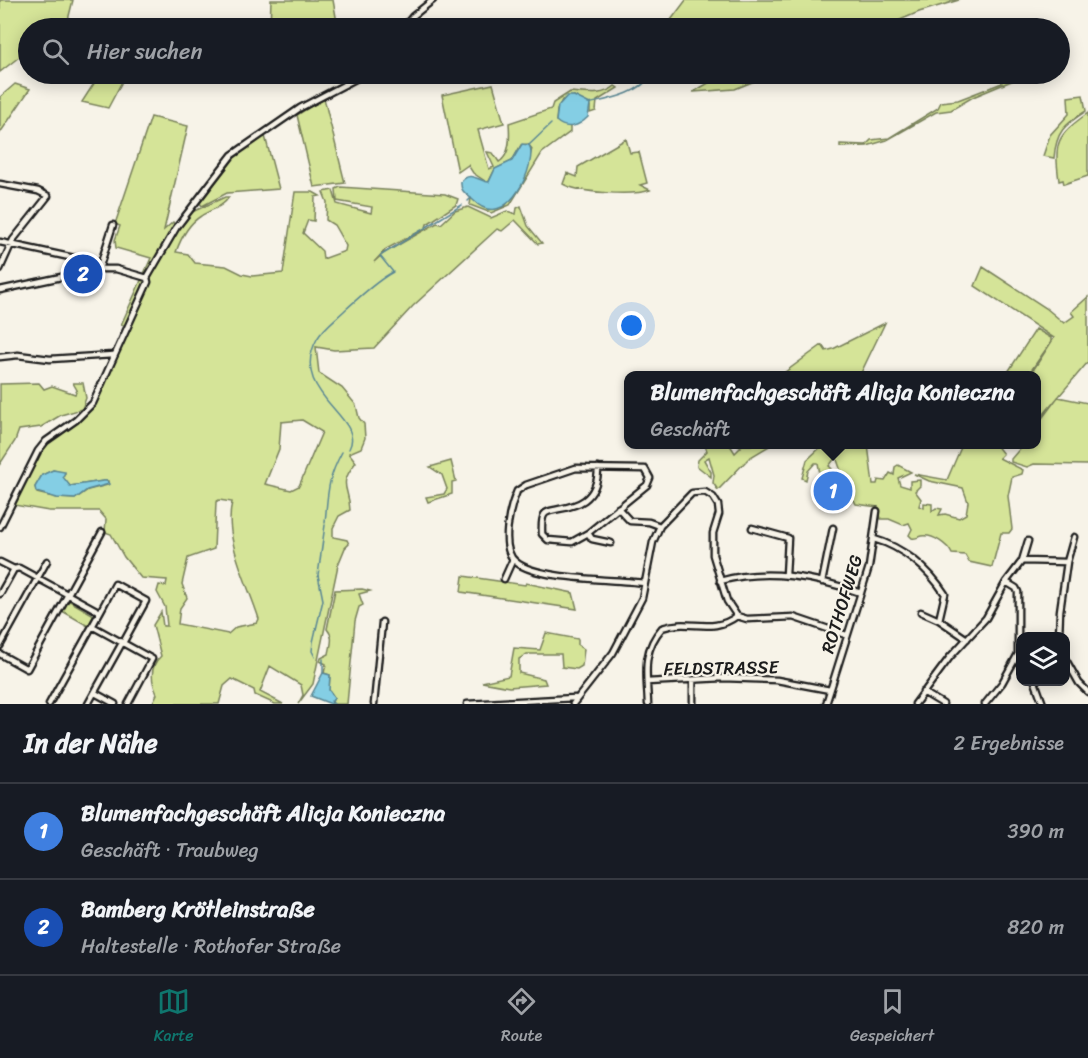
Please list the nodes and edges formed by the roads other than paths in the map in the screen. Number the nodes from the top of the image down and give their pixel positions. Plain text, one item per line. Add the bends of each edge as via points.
1 (433, 0) edge
2 (411, 18) edge
3 (345, 84) edge
4 (0, 184) edge
5 (113, 225) dead end
6 (0, 242) edge
7 (12, 244) junction
8 (0, 269) edge
9 (99, 269) junction
10 (147, 278) junction
11 (0, 290) edge
12 (113, 355) junction
13 (0, 357) edge
14 (598, 468) junction
15 (618, 508) junction
16 (877, 511) dead end
17 (0, 526) edge
18 (660, 526) junction
19 (752, 528) dead end
20 (833, 528) dead end
21 (102, 532) dead end
22 (588, 533) junction
23 (1074, 537) dead end
24 (874, 539) junction
25 (1028, 541) dead end
26 (611, 543) dead end
27 (513, 560) junction
28 (47, 561) dead end
29 (1022, 561) junction
30 (0, 562) edge
31 (1067, 562) junction
32 (14, 569) junction
33 (786, 575) junction
34 (38, 578) junction
35 (504, 579) dead end
36 (720, 581) junction
37 (822, 582) junction
38 (1006, 582) junction
39 (645, 583) junction
40 (0, 594) edge
41 (861, 594) junction
42 (68, 595) junction
43 (100, 612) junction
44 (921, 612) dead end
45 (737, 616) junction
46 (939, 620) junction
47 (382, 622) dead end
48 (92, 626) junction
49 (1019, 632) edge
50 (1059, 632) edge
51 (846, 635) junction
52 (967, 639) junction
53 (122, 643) junction
54 (0, 646) edge
55 (0, 654) edge
56 (1016, 664) edge
57 (1070, 667) edge
58 (693, 680) junction
59 (647, 682) junction
60 (1037, 686) edge
61 (830, 690) junction
62 (922, 692) junction
63 (1088, 692) edge
64 (94, 693) junction
65 (574, 701) edge
66 (1043, 703) edge
67 (49, 704) edge
68 (88, 704) edge
69 (115, 704) edge
70 (128, 704) edge
71 (374, 704) edge
72 (467, 704) edge
73 (648, 704) edge
74 (693, 704) edge
75 (826, 704) edge
76 (915, 704) edge
77 (943, 704) edge
78 (985, 704) edge
79 (1049, 704) edge

1 - 2 street
3 - 10 street via 300,108 232,155 176,228
4 - 7 street via 48,196
5 - 9 street
6 - 7 street
7 - 8 street
7 - 9 street via 88,261
9 - 10 street via 116,269
9 - 11 street
10 - 12 street
12 - 13 street
12 - 17 street via 93,403 46,441 33,457
14 - 15 street via 642,468 649,474 647,485
14 - 22 street via 596,484 579,504 548,511 543,518 542,534 548,540 572,542
14 - 27 street via 576,468 518,489 507,539
15 - 18 street via 630,521
15 - 22 street
16 - 24 street, ROTHOFWEG
18 - 36 street via 689,495 702,492 713,497 719,509 713,544
18 - 39 street
19 - 33 street via 788,538
20 - 37 street
21 - 42 street
22 - 26 street via 592,539
23 - 31 street
24 - 41 street, ROTHOFWEG
24 - 46 street via 912,558 943,591 946,599
25 - 29 street
27 - 35 street
27 - 39 street via 530,569 561,575
28 - 34 street
29 - 31 street
29 - 38 street
30 - 32 street
31 - 50 street
32 - 34 street
32 - 40 street
33 - 36 street via 755,574
33 - 37 street
34 - 42 street
34 - 54 street
36 - 45 street
37 - 41 street
38 - 49 street via 1018,592
38 - 52 street via 986,618
39 - 65 street via 642,598 613,653
41 - 51 street, ROTHOFWEG
42 - 43 street
42 - 55 street via 27,669
43 - 48 street
43 - 53 street via 115,584 146,601
44 - 46 street
45 - 51 street via 747,620 793,617
45 - 59 street via 723,625 662,628 647,652
46 - 52 street
47 - 71 street
48 - 53 street
48 - 67 street
51 - 61 street, ROTHOFWEG
52 - 62 street
53 - 64 street
53 - 70 street via 152,659
56 - 78 street
57 - 63 street
58 - 59 street, FELDSTRASSE
58 - 61 street, FELDSTRASSE via 777,680
58 - 74 street
59 - 73 street
60 - 66 street
61 - 75 street, ROTHOFWEG
62 - 76 street
62 - 77 street
64 - 68 street
64 - 69 street
65 - 72 street
66 - 79 street

